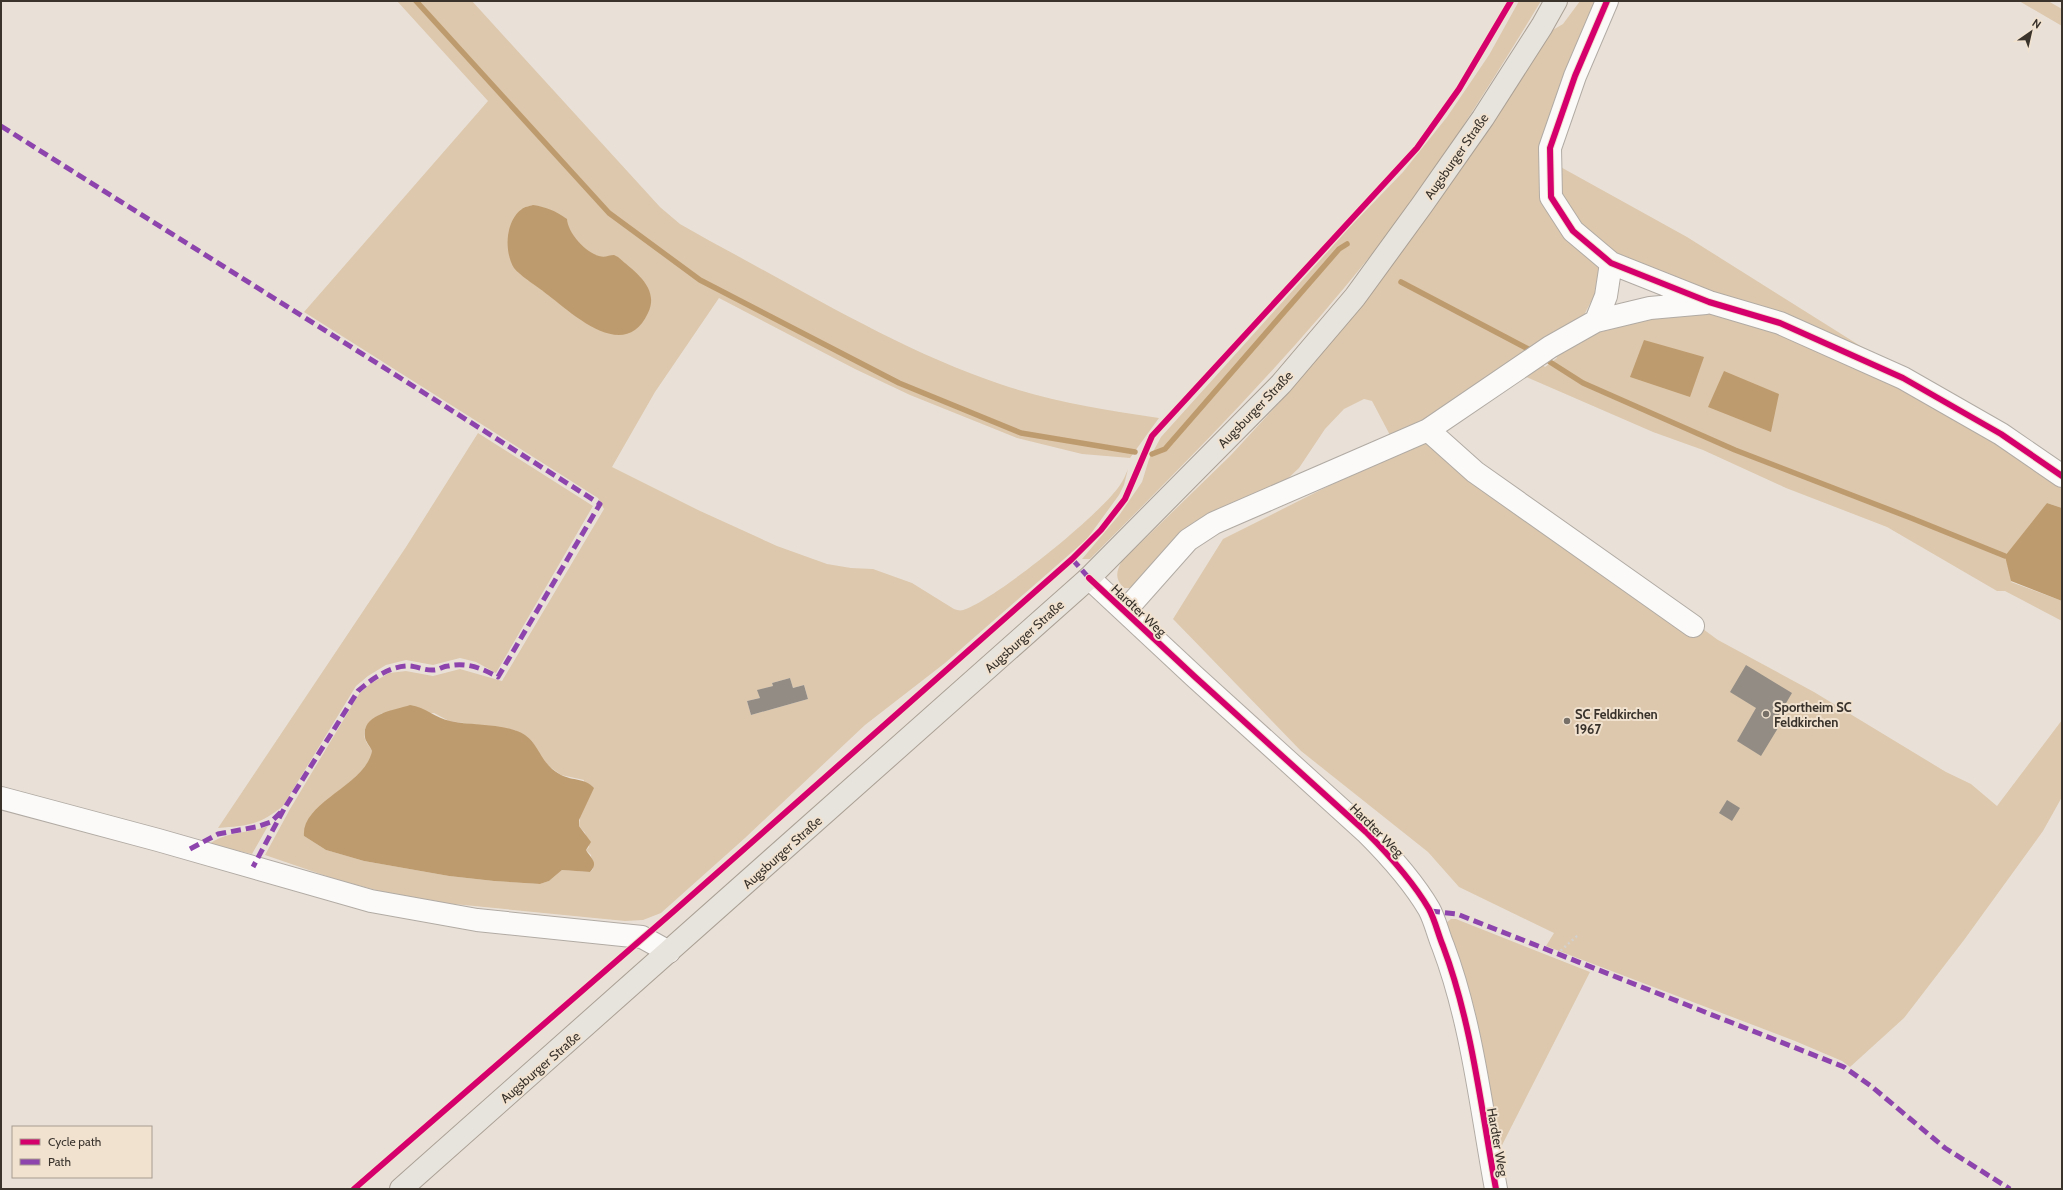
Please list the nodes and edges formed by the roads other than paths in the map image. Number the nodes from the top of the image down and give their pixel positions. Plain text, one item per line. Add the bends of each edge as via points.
1 (1556, 1) edge
2 (1607, 1) edge
3 (1611, 263) junction
4 (1709, 302) junction
5 (1596, 321) junction
6 (1428, 430) junction
7 (2062, 476) edge
8 (1089, 578) junction
9 (1125, 612) junction
10 (1693, 626) dead end
11 (1, 798) edge
12 (670, 952) junction
13 (401, 1189) edge
14 (1496, 1189) edge

1 - 8 main road, Augsburger Straße via 1483,118 1355,297 1281,384
2 - 3 street via 1575,76 1550,148 1549,164 1551,197 1573,232
3 - 4 street
3 - 5 street via 1606,296
4 - 5 street via 1650,308
4 - 7 street via 1780,323 1903,378 2001,434
5 - 6 street via 1550,347
6 - 9 street via 1214,523 1188,540
6 - 10 street via 1475,472
8 - 9 street, Hardter Weg
8 - 12 main road, Augsburger Straße
9 - 14 street, Hardter Weg via 1366,832 1388,854 1419,893 1430,911 1452,970 1464,1013
11 - 12 street via 371,901 477,920 642,937
12 - 13 main road, Augsburger Straße

